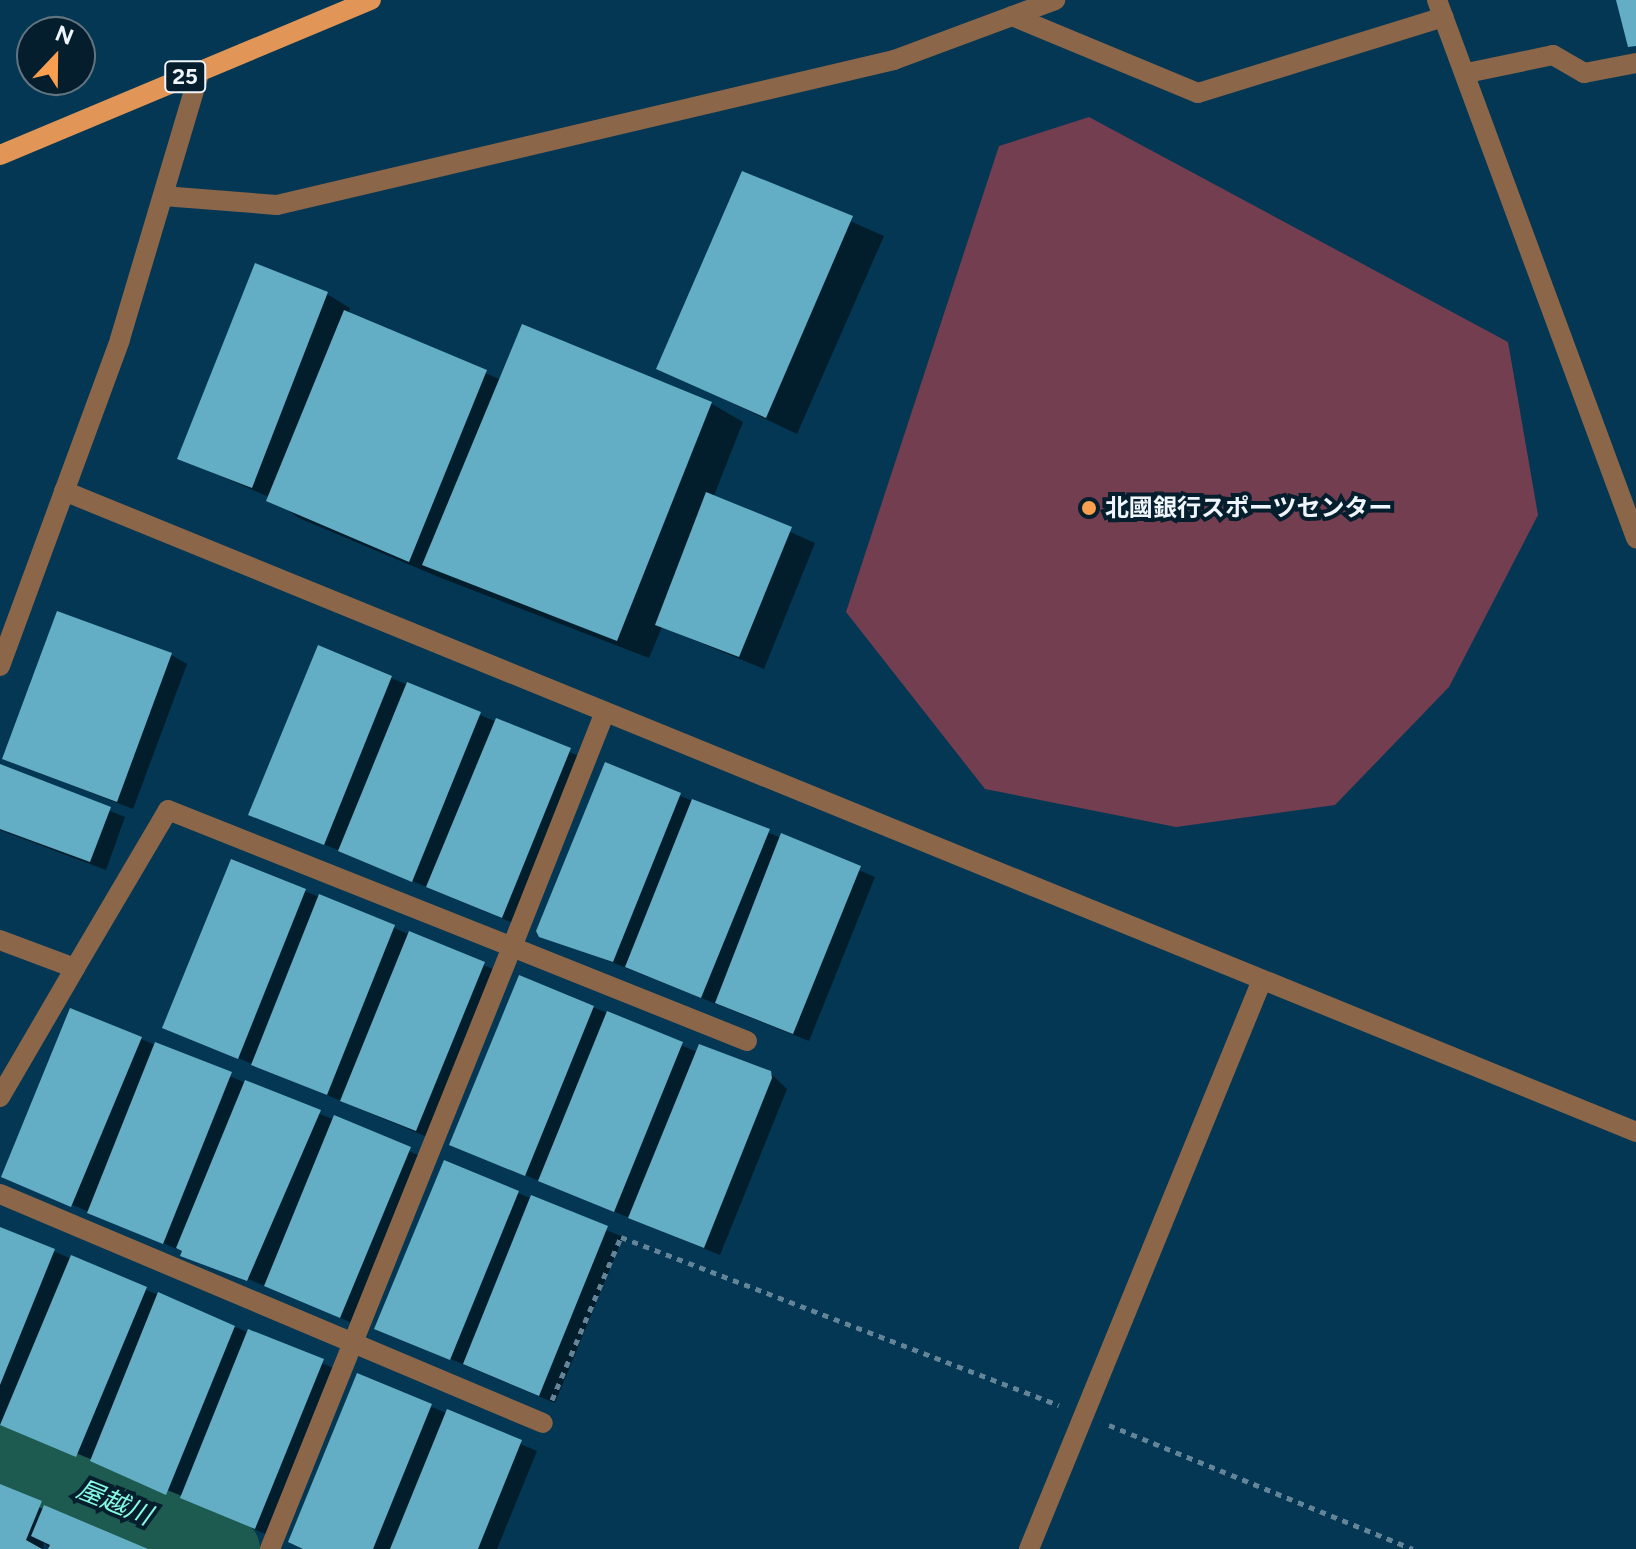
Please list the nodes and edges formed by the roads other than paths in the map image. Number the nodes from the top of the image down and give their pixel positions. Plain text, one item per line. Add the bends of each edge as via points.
1 (371, 0) edge
2 (1055, 0) edge
3 (1440, 8) edge
4 (1012, 16) junction
5 (1636, 63) edge
6 (200, 71) junction
7 (1467, 73) junction
8 (0, 155) edge
9 (163, 196) junction
10 (64, 491) junction
11 (1636, 538) edge
12 (0, 666) edge
13 (605, 712) junction
14 (0, 940) edge
15 (512, 947) junction
16 (75, 968) junction
17 (1262, 980) junction
18 (747, 1041) dead end
19 (0, 1097) edge
20 (1636, 1132) edge
21 (0, 1194) edge
22 (351, 1345) junction
23 (543, 1423) road end
24 (271, 1546) edge
25 (1029, 1549) edge

1 - 6 main road, 25
2 - 4 street
3 - 4 street via 1198,93
3 - 7 street
4 - 9 street via 894,60 277,205
5 - 7 street via 1584,73 1553,55
6 - 8 main road, 25
6 - 9 street
7 - 11 street
9 - 10 street via 120,339
10 - 12 street
10 - 13 street
13 - 15 street
13 - 17 street
14 - 16 street
15 - 16 street via 168,810
15 - 18 street
15 - 22 street
16 - 19 street
17 - 20 street
17 - 25 street
21 - 22 street
22 - 23 street
22 - 24 street

